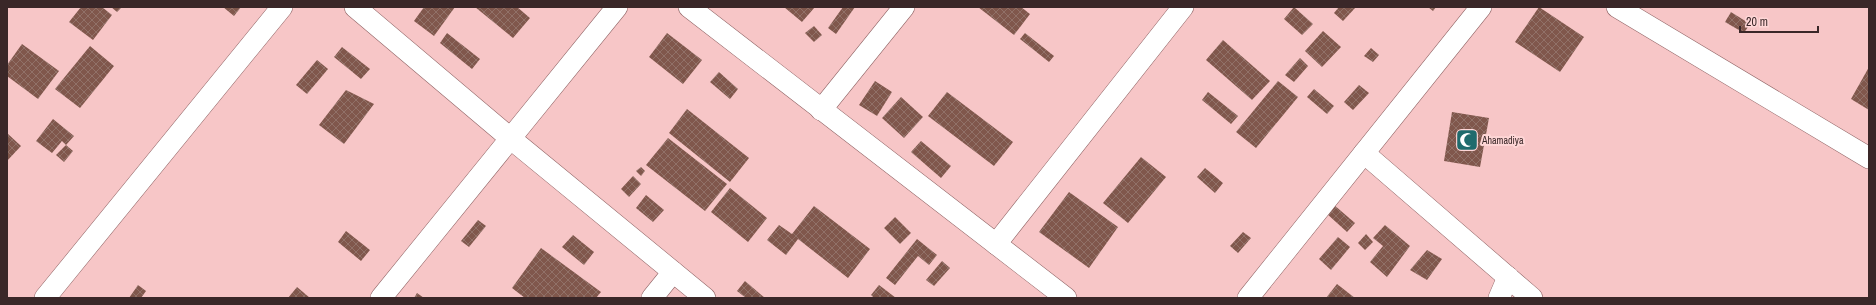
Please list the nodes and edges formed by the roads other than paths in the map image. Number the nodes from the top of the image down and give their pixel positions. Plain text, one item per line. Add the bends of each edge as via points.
1 (282, 7) edge
2 (355, 7) edge
3 (617, 7) edge
4 (689, 7) edge
5 (904, 7) edge
6 (1184, 7) edge
7 (1481, 7) edge
8 (1617, 7) edge
9 (821, 110) junction
10 (510, 138) junction
11 (1364, 153) junction
12 (1869, 158) edge
13 (996, 244) junction
14 (673, 272) junction
15 (1508, 277) junction
16 (45, 298) edge
17 (381, 298) edge
18 (652, 298) edge
19 (705, 298) edge
20 (1066, 298) edge
21 (1248, 298) edge
22 (1500, 298) edge
23 (1532, 298) edge

1 - 16 street
2 - 10 street
3 - 10 street
4 - 9 street
5 - 9 street
6 - 13 street
7 - 11 street
8 - 12 street
9 - 13 street
10 - 14 street
10 - 17 street
11 - 15 street
11 - 21 street
13 - 20 street
14 - 18 street
14 - 19 street
15 - 22 street
15 - 23 street

